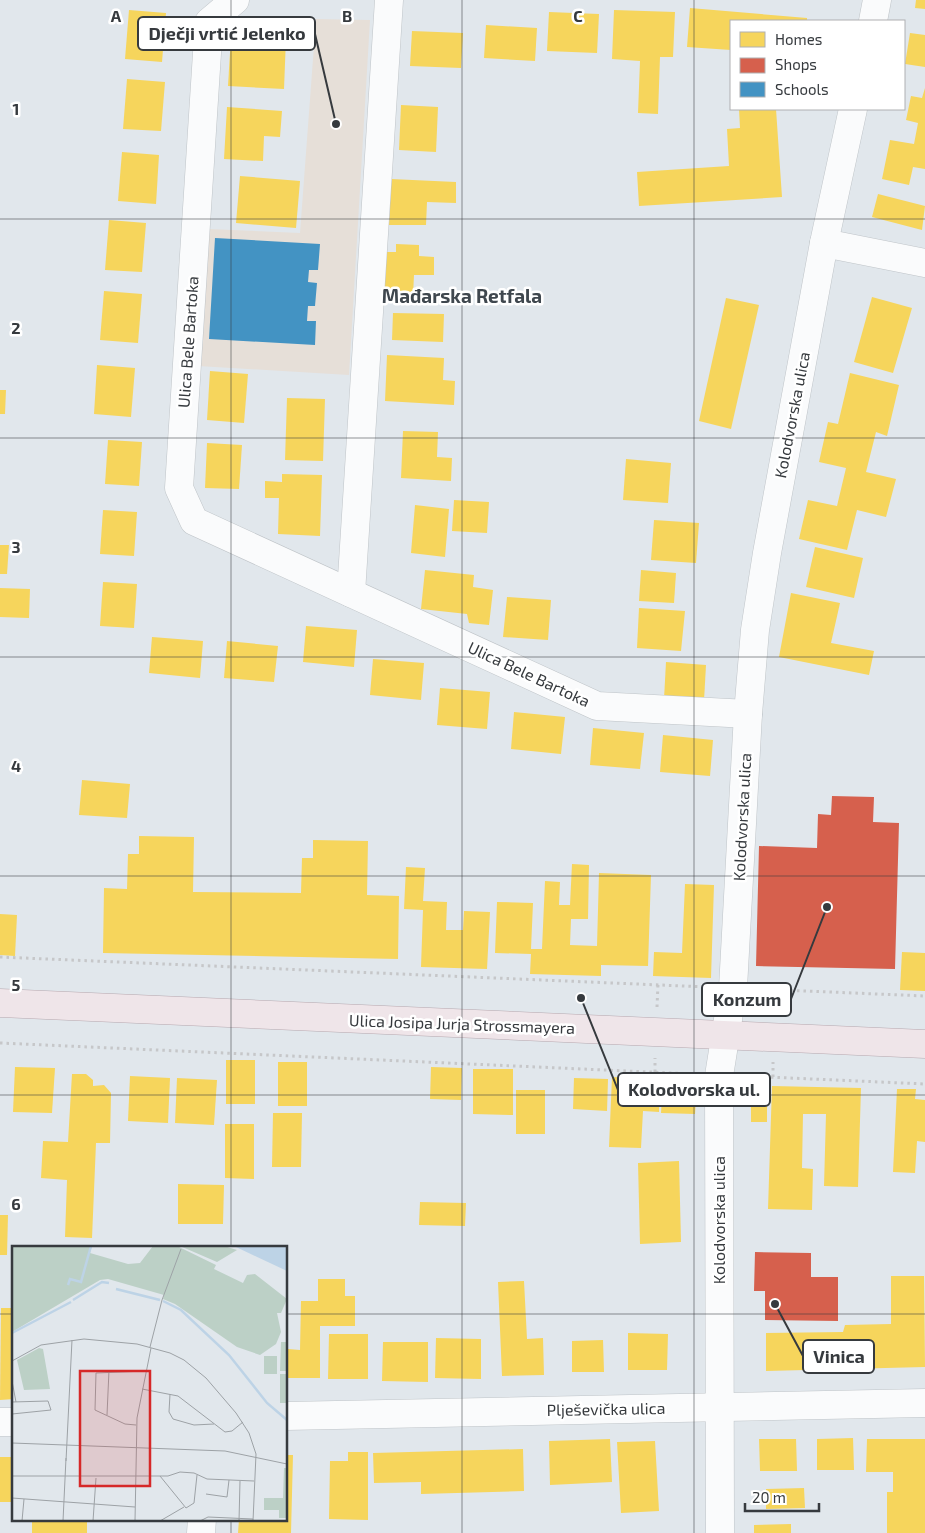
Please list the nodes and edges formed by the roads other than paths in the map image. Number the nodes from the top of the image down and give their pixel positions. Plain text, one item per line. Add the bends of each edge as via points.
1 (235, 0) edge
2 (389, 0) edge
3 (877, 0) edge
4 (873, 20) edge
5 (854, 110) edge
6 (824, 243) junction
7 (925, 263) edge
8 (351, 593) junction
9 (748, 714) junction
10 (0, 1004) edge
11 (724, 1035) junction
12 (925, 1044) edge
13 (925, 1403) edge
14 (718, 1406) junction
15 (288, 1416) edge
16 (202, 1520) edge
17 (201, 1533) edge
18 (720, 1533) edge

1 - 8 street, Ulica Bele Bartoka via 209,22 179,488 194,521
2 - 8 street
3 - 4 street
5 - 6 street, Kolodvorska ulica
6 - 7 street
6 - 9 street, Kolodvorska ulica via 766,553
8 - 9 street, Ulica Bele Bartoka via 597,706
9 - 11 street, Kolodvorska ulica via 733,988
10 - 11 main road, Ulica Josipa Jurja Strossmayera
11 - 12 main road, Ulica Josipa Jurja Strossmayera
11 - 14 street, Kolodvorska ulica via 719,1076
13 - 14 street, Plješevička ulica
14 - 15 street, Plješevička ulica
14 - 18 street, Kolodvorska ulica
16 - 17 street

